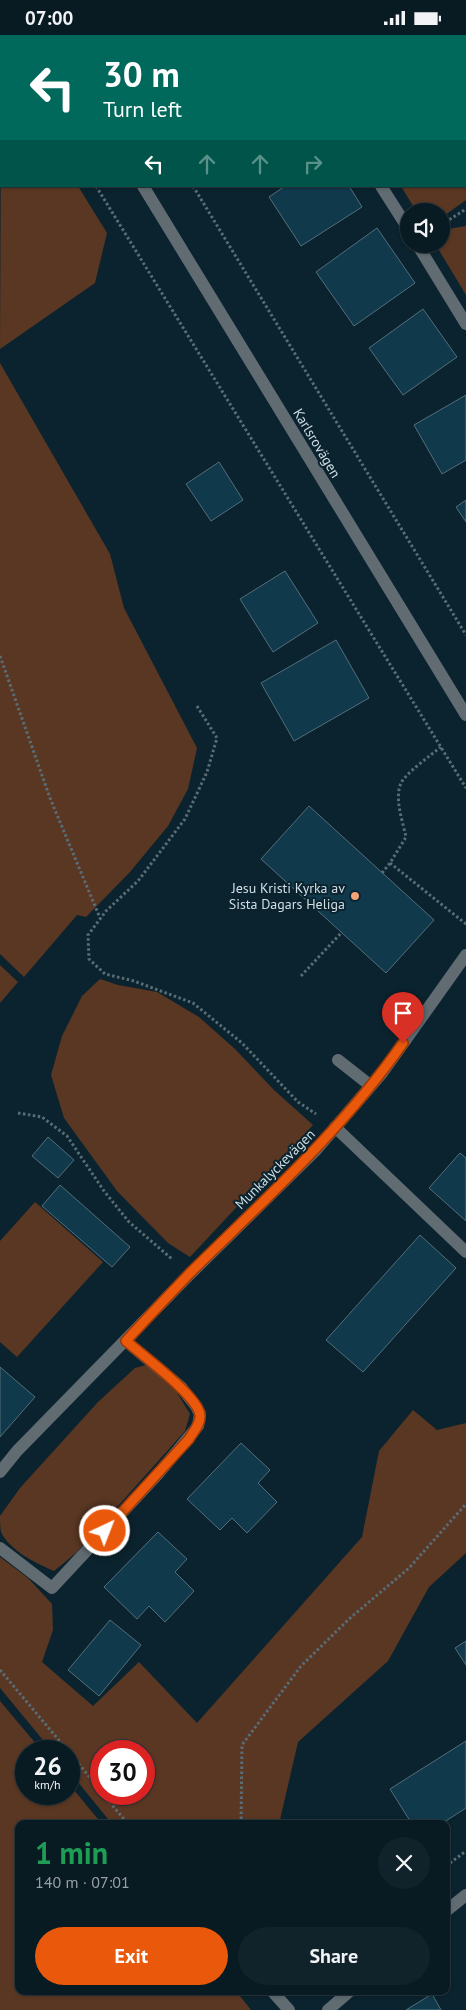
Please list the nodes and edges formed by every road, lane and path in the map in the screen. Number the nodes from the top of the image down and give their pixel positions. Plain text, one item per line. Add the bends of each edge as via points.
1 (97, 187) edge
2 (144, 187) edge
3 (194, 187) edge
4 (382, 187) edge
5 (466, 209) edge
6 (400, 216) edge
7 (450, 219) edge
8 (423, 253) edge
9 (466, 324) edge
10 (466, 635) edge
11 (0, 656) edge
12 (197, 706) dead end
13 (466, 715) edge
14 (441, 747) junction
15 (466, 788) edge
16 (390, 863) junction
17 (382, 873) dead end
18 (100, 919) junction
19 (466, 924) edge
20 (342, 932) dead end
21 (466, 955) edge
22 (301, 976) dead end
23 (338, 1060) dead end
24 (371, 1086) junction
25 (18, 1113) dead end
26 (335, 1127) junction
27 (466, 1252) edge
28 (190, 1273) junction
29 (126, 1341) junction
30 (0, 1472) edge
31 (466, 1505) edge
32 (0, 1547) edge
33 (0, 1670) edge
34 (58, 1740) edge
35 (80, 1766) edge
36 (90, 1779) edge
37 (112, 1805) edge
38 (125, 1820) edge
39 (241, 1820) edge
40 (466, 1851) edge
41 (450, 1862) edge
42 (466, 1895) edge
43 (450, 1908) edge
44 (276, 1995) edge
45 (345, 1995) edge
46 (289, 2010) edge
47 (328, 2010) edge

1 - 14 path
2 - 13 street, Karlsrovägen
3 - 10 path
4 - 6 street
5 - 7 path
8 - 9 street
11 - 18 path via 50,798
12 - 18 path via 217,738 208,772 185,819 138,881
14 - 15 path
14 - 16 path via 401,781 400,807 406,837
16 - 17 path
16 - 19 path
18 - 26 path via 88,935 89,959 105,974 134,981 192,1003 242,1043 298,1102
20 - 22 path
21 - 24 street, Munkalyckevägen
23 - 24 street
24 - 26 street, Munkalyckevägen
25 - 28 path via 42,1117 67,1136 129,1222
26 - 27 street
26 - 28 street, Munkalyckevägen via 315,1151
28 - 29 street, Munkalyckevägen
29 - 30 street, Munkalyckevägen
29 - 32 street via 181,1387 200,1415 198,1426 52,1588
31 - 39 path via 409,1568 349,1619 302,1666 242,1745
33 - 34 path
35 - 36 path
37 - 38 path
40 - 41 path
42 - 43 street
44 - 46 street
45 - 47 street

